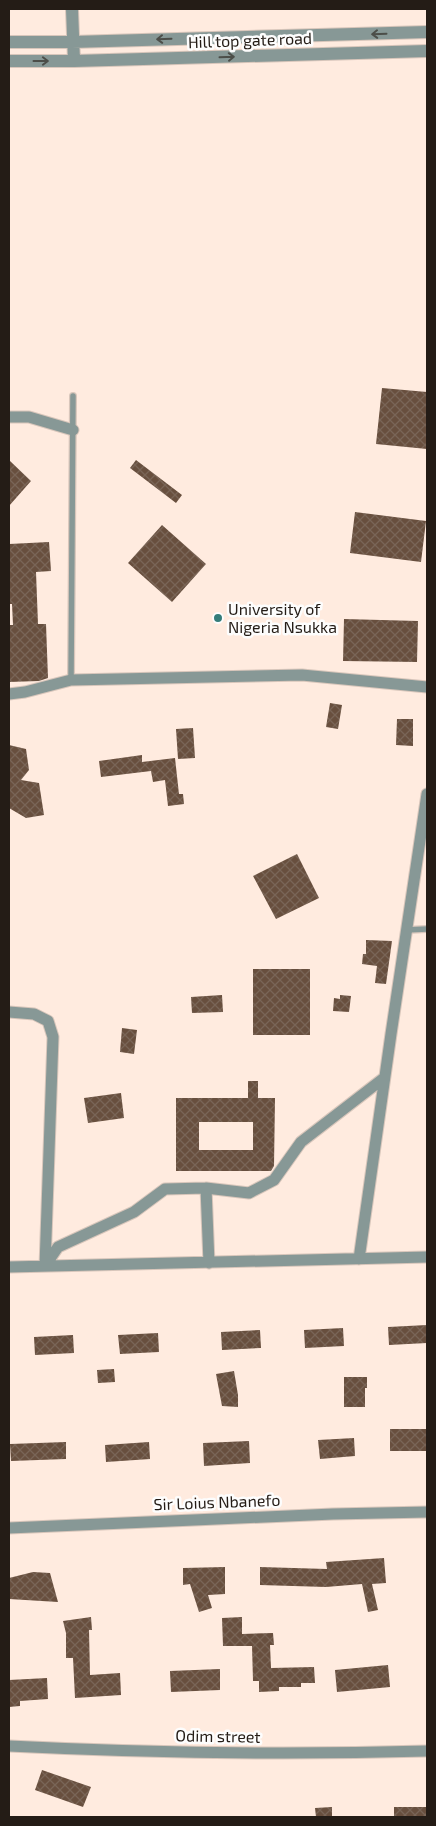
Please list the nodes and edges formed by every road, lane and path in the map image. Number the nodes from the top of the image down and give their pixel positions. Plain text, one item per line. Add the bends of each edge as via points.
1 (72, 9) edge
2 (427, 32) edge
3 (9, 42) edge
4 (72, 42) junction
5 (427, 51) edge
6 (9, 61) edge
7 (74, 61) junction
8 (73, 396) dead end
9 (9, 417) edge
10 (73, 430) junction
11 (71, 680) junction
12 (427, 688) edge
13 (9, 694) edge
14 (427, 794) edge
15 (427, 929) edge
16 (406, 930) junction
17 (9, 1012) edge
18 (384, 1078) junction
19 (206, 1188) junction
20 (427, 1257) edge
21 (359, 1259) junction
22 (209, 1263) junction
23 (45, 1266) junction
24 (9, 1267) edge
25 (427, 1512) edge
26 (9, 1528) edge
27 (9, 1746) edge
28 (427, 1751) edge

1 - 4 street
2 -> 4 street
3 - 4 street
4 - 7 street
7 -> 5 street, Hill top gate road
6 -> 7 street, Hill top gate road
8 - 10 lane
9 - 10 street via 29,417
10 - 11 lane
11 - 12 street via 302,675
11 - 13 street
14 - 16 street
15 - 16 lane
16 - 18 street
17 - 23 street via 34,1014 48,1021 53,1038
18 - 19 street via 301,1142 274,1180 249,1193
18 - 21 street
19 - 22 street
19 - 23 street via 165,1189 134,1212 58,1247
20 - 21 street
21 - 22 street
22 - 23 street
23 - 24 street
25 - 26 street, Sir Loius Nbanefo
27 - 28 street, Odim street via 151,1752 329,1754

